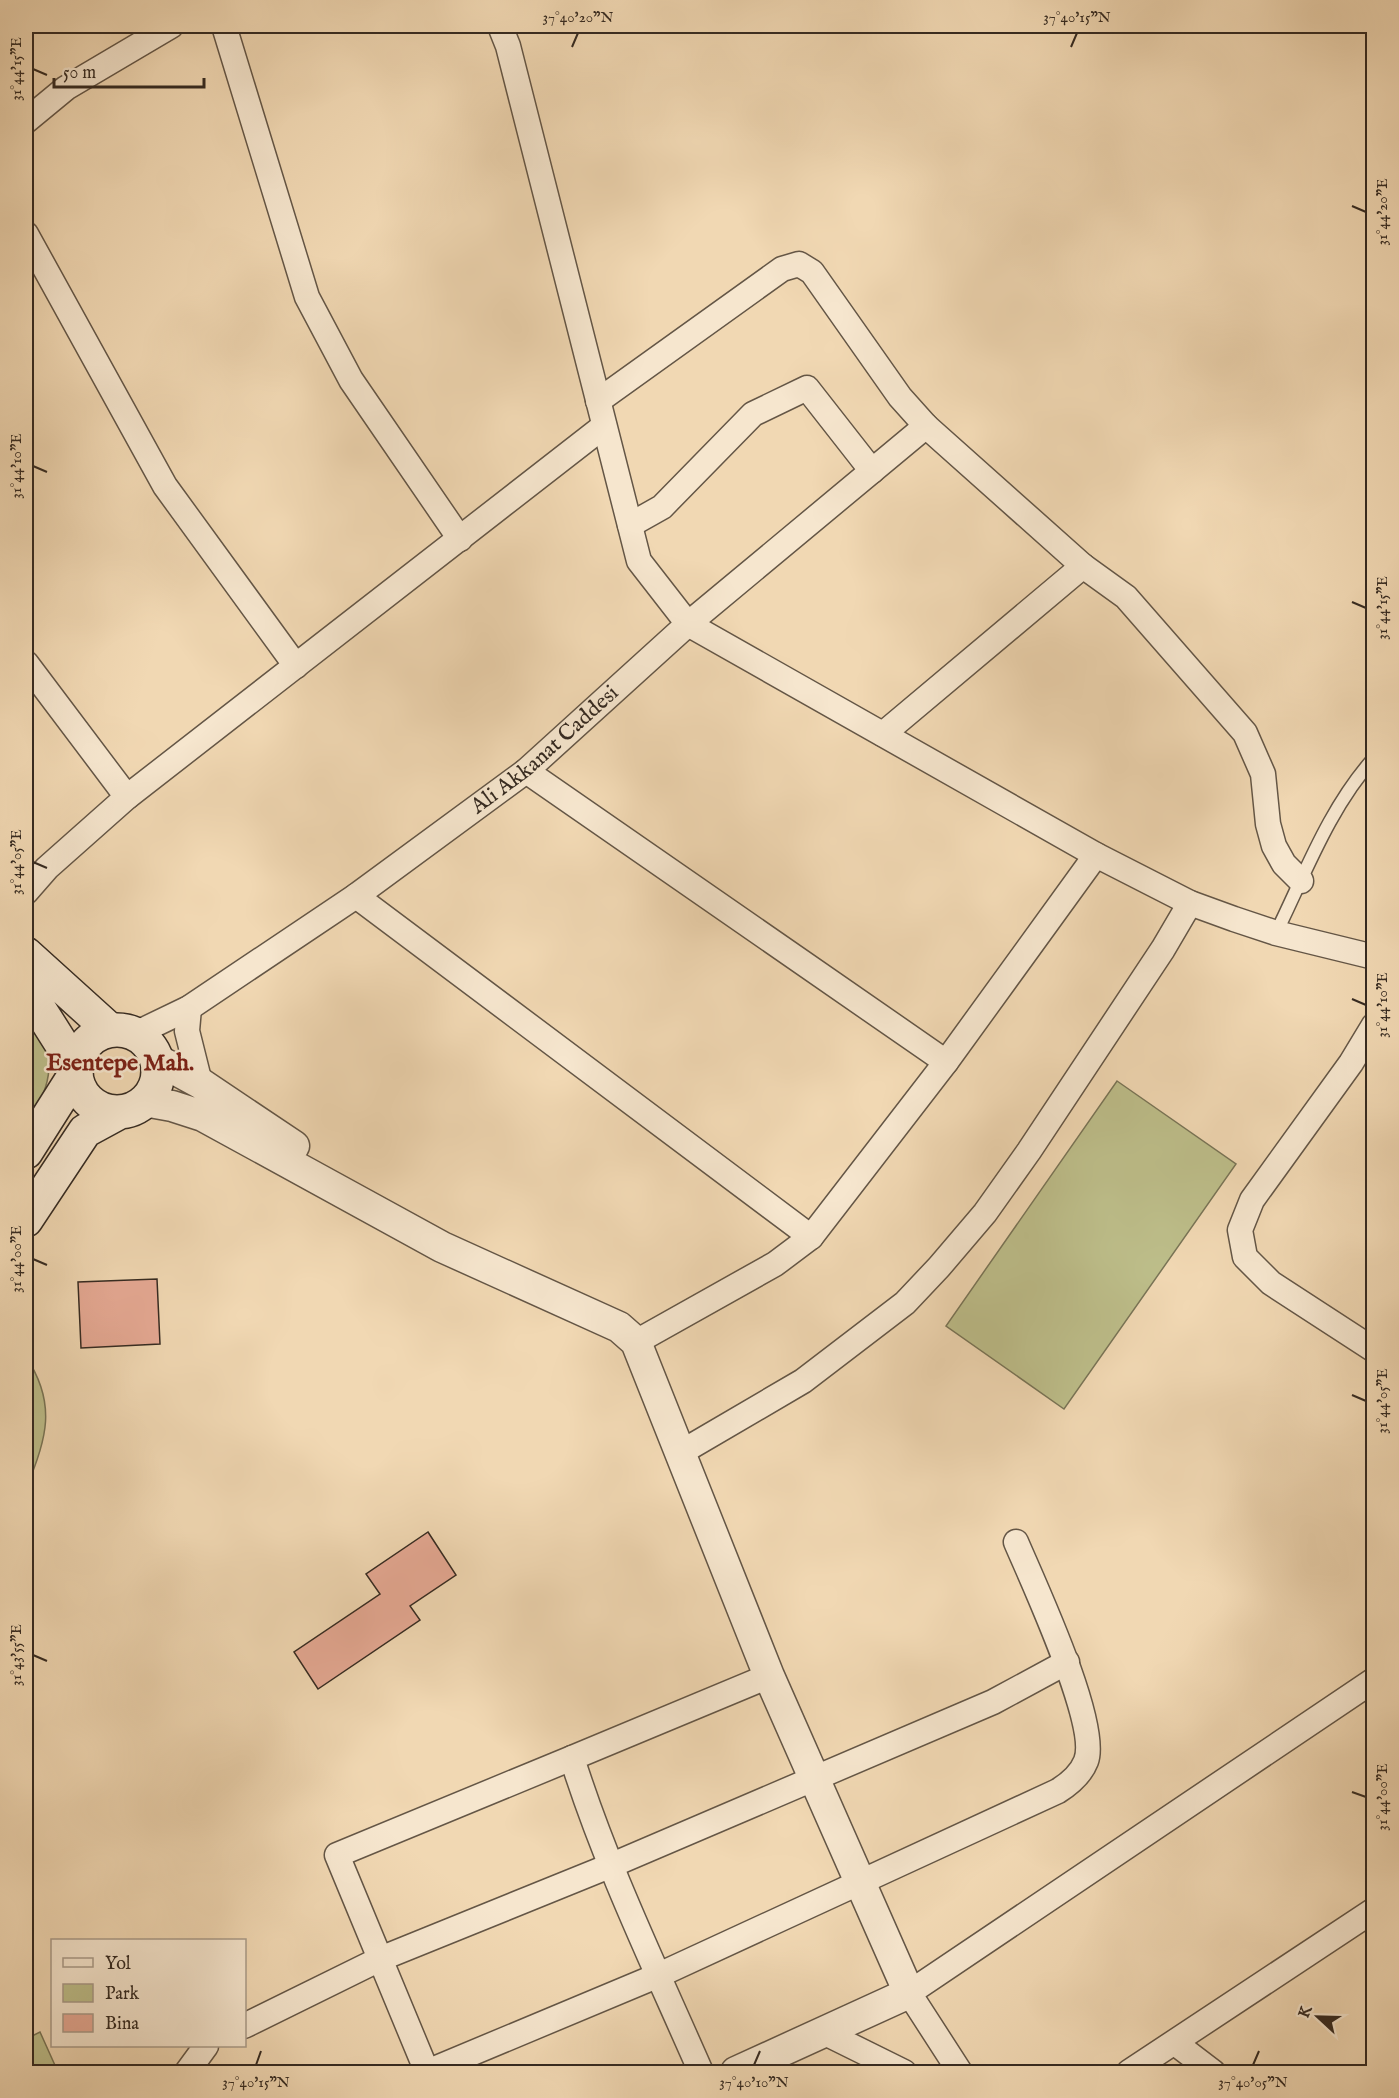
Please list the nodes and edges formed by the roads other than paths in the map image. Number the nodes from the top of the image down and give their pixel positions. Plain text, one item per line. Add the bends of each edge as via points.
1 (171, 26) edge
2 (224, 26) edge
3 (500, 26) edge
4 (26, 121) edge
5 (26, 234) edge
6 (598, 401) junction
7 (604, 426) junction
8 (926, 426) junction
9 (872, 471) junction
10 (630, 525) junction
11 (460, 539) junction
12 (1083, 566) junction
13 (688, 624) junction
14 (26, 663) edge
15 (296, 666) junction
16 (883, 735) junction
17 (1374, 758) edge
18 (526, 771) junction
19 (127, 797) junction
20 (1096, 855) junction
21 (1301, 881) junction
22 (26, 892) edge
23 (356, 896) junction
24 (1190, 903) junction
25 (1276, 933) junction
26 (26, 954) edge
27 (1374, 957) edge
28 (26, 994) edge
29 (189, 1008) junction
30 (1374, 1025) edge
31 (122, 1032) junction
32 (156, 1059) junction
33 (946, 1062) junction
34 (76, 1070) junction
35 (200, 1083) junction
36 (132, 1107) junction
37 (26, 1152) edge
38 (26, 1220) edge
39 (811, 1237) junction
40 (442, 1247) junction
41 (636, 1342) junction
42 (1374, 1350) edge
43 (680, 1453) junction
44 (1016, 1542) dead end
45 (1066, 1662) junction
46 (769, 1676) junction
47 (1374, 1680) edge
48 (572, 1758) junction
49 (813, 1778) junction
50 (612, 1865) junction
51 (860, 1883) junction
52 (1374, 1910) edge
53 (380, 1959) junction
54 (659, 1976) junction
55 (909, 1992) junction
56 (246, 2025) edge
57 (823, 2032) junction
58 (1175, 2043) junction
59 (205, 2047) edge
60 (187, 2073) edge
61 (427, 2073) edge
62 (701, 2073) edge
63 (736, 2073) edge
64 (904, 2073) edge
65 (960, 2073) edge
66 (1129, 2073) edge
67 (1213, 2073) edge

1 - 4 street via 66,88
2 - 11 street via 307,297 351,380
3 - 6 street
5 - 15 street via 165,486
6 - 7 street
6 - 8 street via 782,269 799,264 812,272 900,396
7 - 10 street
7 - 11 street
8 - 9 street, Ali Akkanat Caddesi
8 - 12 street
9 - 10 street via 807,388 753,414 662,507
9 - 13 street, Ali Akkanat Caddesi
10 - 13 street via 639,561
11 - 15 street
12 - 16 street
12 - 21 street via 1126,597 1245,733 1263,774 1274,846 1284,864
13 - 16 street
13 - 18 street, Ali Akkanat Caddesi
14 - 19 street
15 - 19 street
16 - 20 street
17 - 21 lane via 1355,779
18 - 23 street, Ali Akkanat Caddesi
18 - 33 street
19 - 22 street via 47,868
20 - 24 street
20 - 33 street
21 - 25 lane
23 - 29 street, Ali Akkanat Caddesi
23 - 39 street
24 - 25 street
24 - 43 street via 985,1213 906,1303 803,1381
25 - 27 street
26 - 31 main road
28 - 34 main road
29 - 31 street, Ali Akkanat Caddesi
29 - 35 street via 187,1030
30 - 42 street via 1252,1200 1240,1230 1245,1257 1271,1283
31 - 32 main road via 150,1047
31 - 34 main road via 87,1043 79,1054
32 - 35 street
32 - 36 main road via 153,1091
33 - 39 street
34 - 36 main road via 81,1092 90,1102 101,1109
34 - 37 main road
35 - 40 street
36 - 38 main road via 85,1131
36 - 40 street via 172,1106 203,1116
39 - 41 street via 776,1264
40 - 41 street via 619,1328
41 - 43 street
43 - 46 street
44 - 45 street
45 - 49 street via 993,1702
45 - 51 street via 1089,1741 1086,1761 1073,1781
46 - 48 street
46 - 49 street
47 - 55 street
48 - 50 street
48 - 53 street via 337,1855
49 - 50 street
49 - 51 street
50 - 53 street
50 - 54 street
51 - 54 street
51 - 55 street
52 - 58 street
53 - 56 street
53 - 61 street
54 - 61 street
54 - 62 street
55 - 57 street
55 - 65 street
57 - 63 street
57 - 64 street
58 - 66 street
58 - 67 street
59 - 60 street

